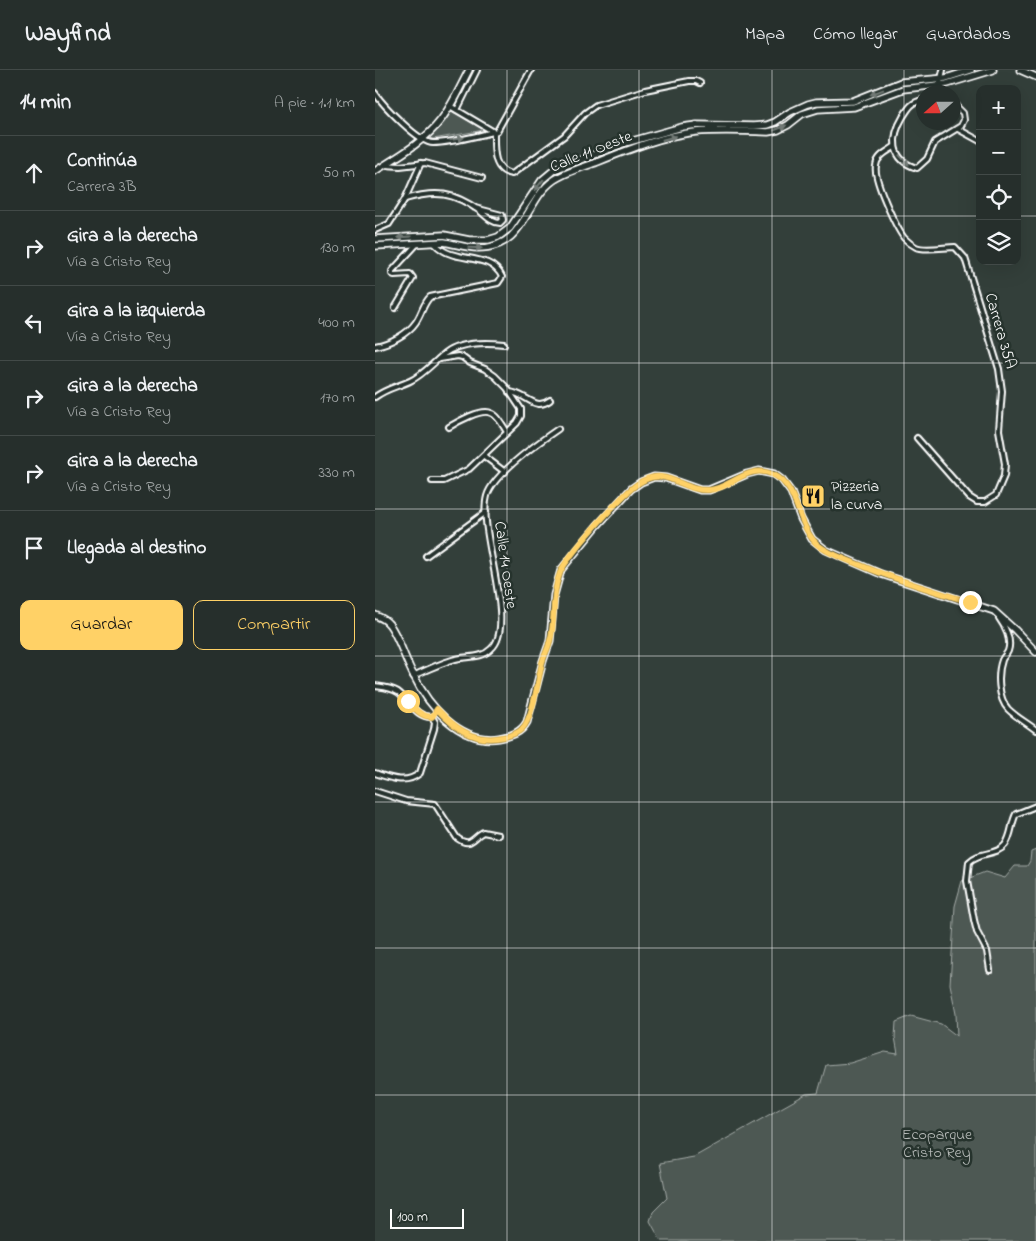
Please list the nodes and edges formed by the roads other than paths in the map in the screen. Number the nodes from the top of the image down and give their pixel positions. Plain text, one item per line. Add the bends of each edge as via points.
1 (469, 70) edge
2 (477, 70) edge
3 (531, 70) edge
4 (943, 70) edge
5 (971, 70) edge
6 (993, 70) edge
7 (1020, 70) edge
8 (1036, 77) edge
9 (941, 82) junction
10 (700, 83) dead end
11 (929, 85) edge
12 (940, 85) edge
13 (942, 85) edge
14 (916, 87) edge
15 (375, 93) edge
16 (916, 102) edge
17 (450, 106) junction
18 (457, 110) junction
19 (961, 110) edge
20 (961, 125) edge
21 (697, 128) junction
22 (956, 130) edge
23 (960, 130) edge
24 (494, 132) junction
25 (421, 139) junction
26 (976, 139) edge
27 (894, 147) junction
28 (421, 163) junction
29 (385, 165) junction
30 (375, 172) edge
31 (482, 178) dead end
32 (405, 199) junction
33 (475, 208) junction
34 (375, 230) edge
35 (375, 239) edge
36 (433, 243) junction
37 (399, 244) junction
38 (417, 244) junction
39 (455, 244) junction
40 (375, 246) edge
41 (408, 254) junction
42 (450, 254) junction
43 (395, 308) dead end
44 (504, 344) dead end
45 (375, 346) edge
46 (439, 359) junction
47 (509, 392) junction
48 (375, 397) edge
49 (550, 400) dead end
50 (449, 428) dead end
51 (558, 429) dead end
52 (507, 432) junction
53 (917, 438) dead end
54 (484, 456) junction
55 (505, 472) junction
56 (432, 481) dead end
57 (486, 512) junction
58 (426, 556) dead end
59 (995, 612) junction
60 (375, 615) edge
61 (1036, 652) edge
62 (413, 676) junction
63 (376, 687) edge
64 (437, 709) junction
65 (432, 717) junction
66 (1036, 730) edge
67 (375, 773) edge
68 (375, 791) edge
69 (1036, 806) edge
70 (499, 835) dead end
71 (990, 970) dead end

1 - 17 main road
2 - 18 street
3 - 24 street via 500,128
4 - 9 street
5 - 9 main road
6 - 9 main road via 957,82
7 - 8 main road
9 - 11 main road
9 - 12 street
9 - 13 street
9 -> 21 main road via 901,82 853,101 808,104 767,124
10 - 24 street via 689,81 645,90 596,106 563,136 512,174 503,171 497,163
21 -> 14 main road via 769,132 818,109 854,107
15 - 25 street
16 - 27 street via 897,126
17 - 18 street
17 - 25 main road via 439,123
18 - 24 street
19 - 20 street via 964,117
21 -> 35 main road, Calle 11 Oeste via 682,127 625,143 554,170 542,180 517,219 498,236 479,241 444,235
39 -> 21 main road, Calle 11 Oeste via 480,248 501,243 523,224 541,192 558,177 627,150
27 -> 22 street via 900,157 917,168 927,159 935,142
23 - 26 street
25 -> 24 street via 441,142
25 - 29 main road
27 - 53 street, Carrera 35A via 884,153 875,166 881,192 903,237 911,244 918,248 955,247 965,258 996,358 1002,391 999,430 1005,464 996,495 985,502 969,497
28 - 29 street
28 - 31 street
28 - 32 street
29 - 30 main road
32 - 33 street via 423,194 442,194
32 - 34 street via 389,224
33 - 33 street via 502,215 503,220 495,223
36 - 38 main road, Calle 11 Oeste
36 - 39 main road, Calle 11 Oeste
36 - 42 street
37 - 38 main road, Calle 11 Oeste
37 - 40 main road, Calle 11 Oeste
37 - 41 street via 406,247
38 - 41 street
39 - 42 street via 449,248
41 - 43 street via 392,271 394,275 410,274 413,278
42 - 45 street via 478,259 496,269 501,280 431,297 410,329
44 - 46 street via 460,345
46 - 47 street via 463,357 495,376
46 - 48 street via 411,380
47 - 49 street via 520,394 539,405
47 - 52 street via 521,409 521,416
50 - 52 street via 470,416 486,412 496,416
51 - 55 street, Calle 14 Oeste via 528,449
52 - 54 street
54 - 55 street
54 - 56 street via 453,478
55 - 57 street, Calle 14 Oeste via 492,486
57 - 58 street
57 - 62 street, Calle 14 Oeste via 499,600 501,628 498,638 484,655 453,660
59 - 61 main road
59 - 64 main road via 889,577 826,550 812,539 791,492 773,474 759,471 709,490 654,476 631,489 561,570 554,595 550,641 524,728 504,737 480,738 463,732
59 - 66 street via 1009,639 1000,668 1001,697 1007,708
60 - 62 main road via 388,623
62 - 64 main road
63 - 65 street via 386,686 417,712
64 - 65 street
65 - 67 street via 434,729 420,773 415,778 394,780
68 - 70 street via 406,801 435,804 462,842 469,842 483,832
69 - 71 street via 1016,814 1006,844 999,850 977,855 969,862 967,880 974,920 987,952

